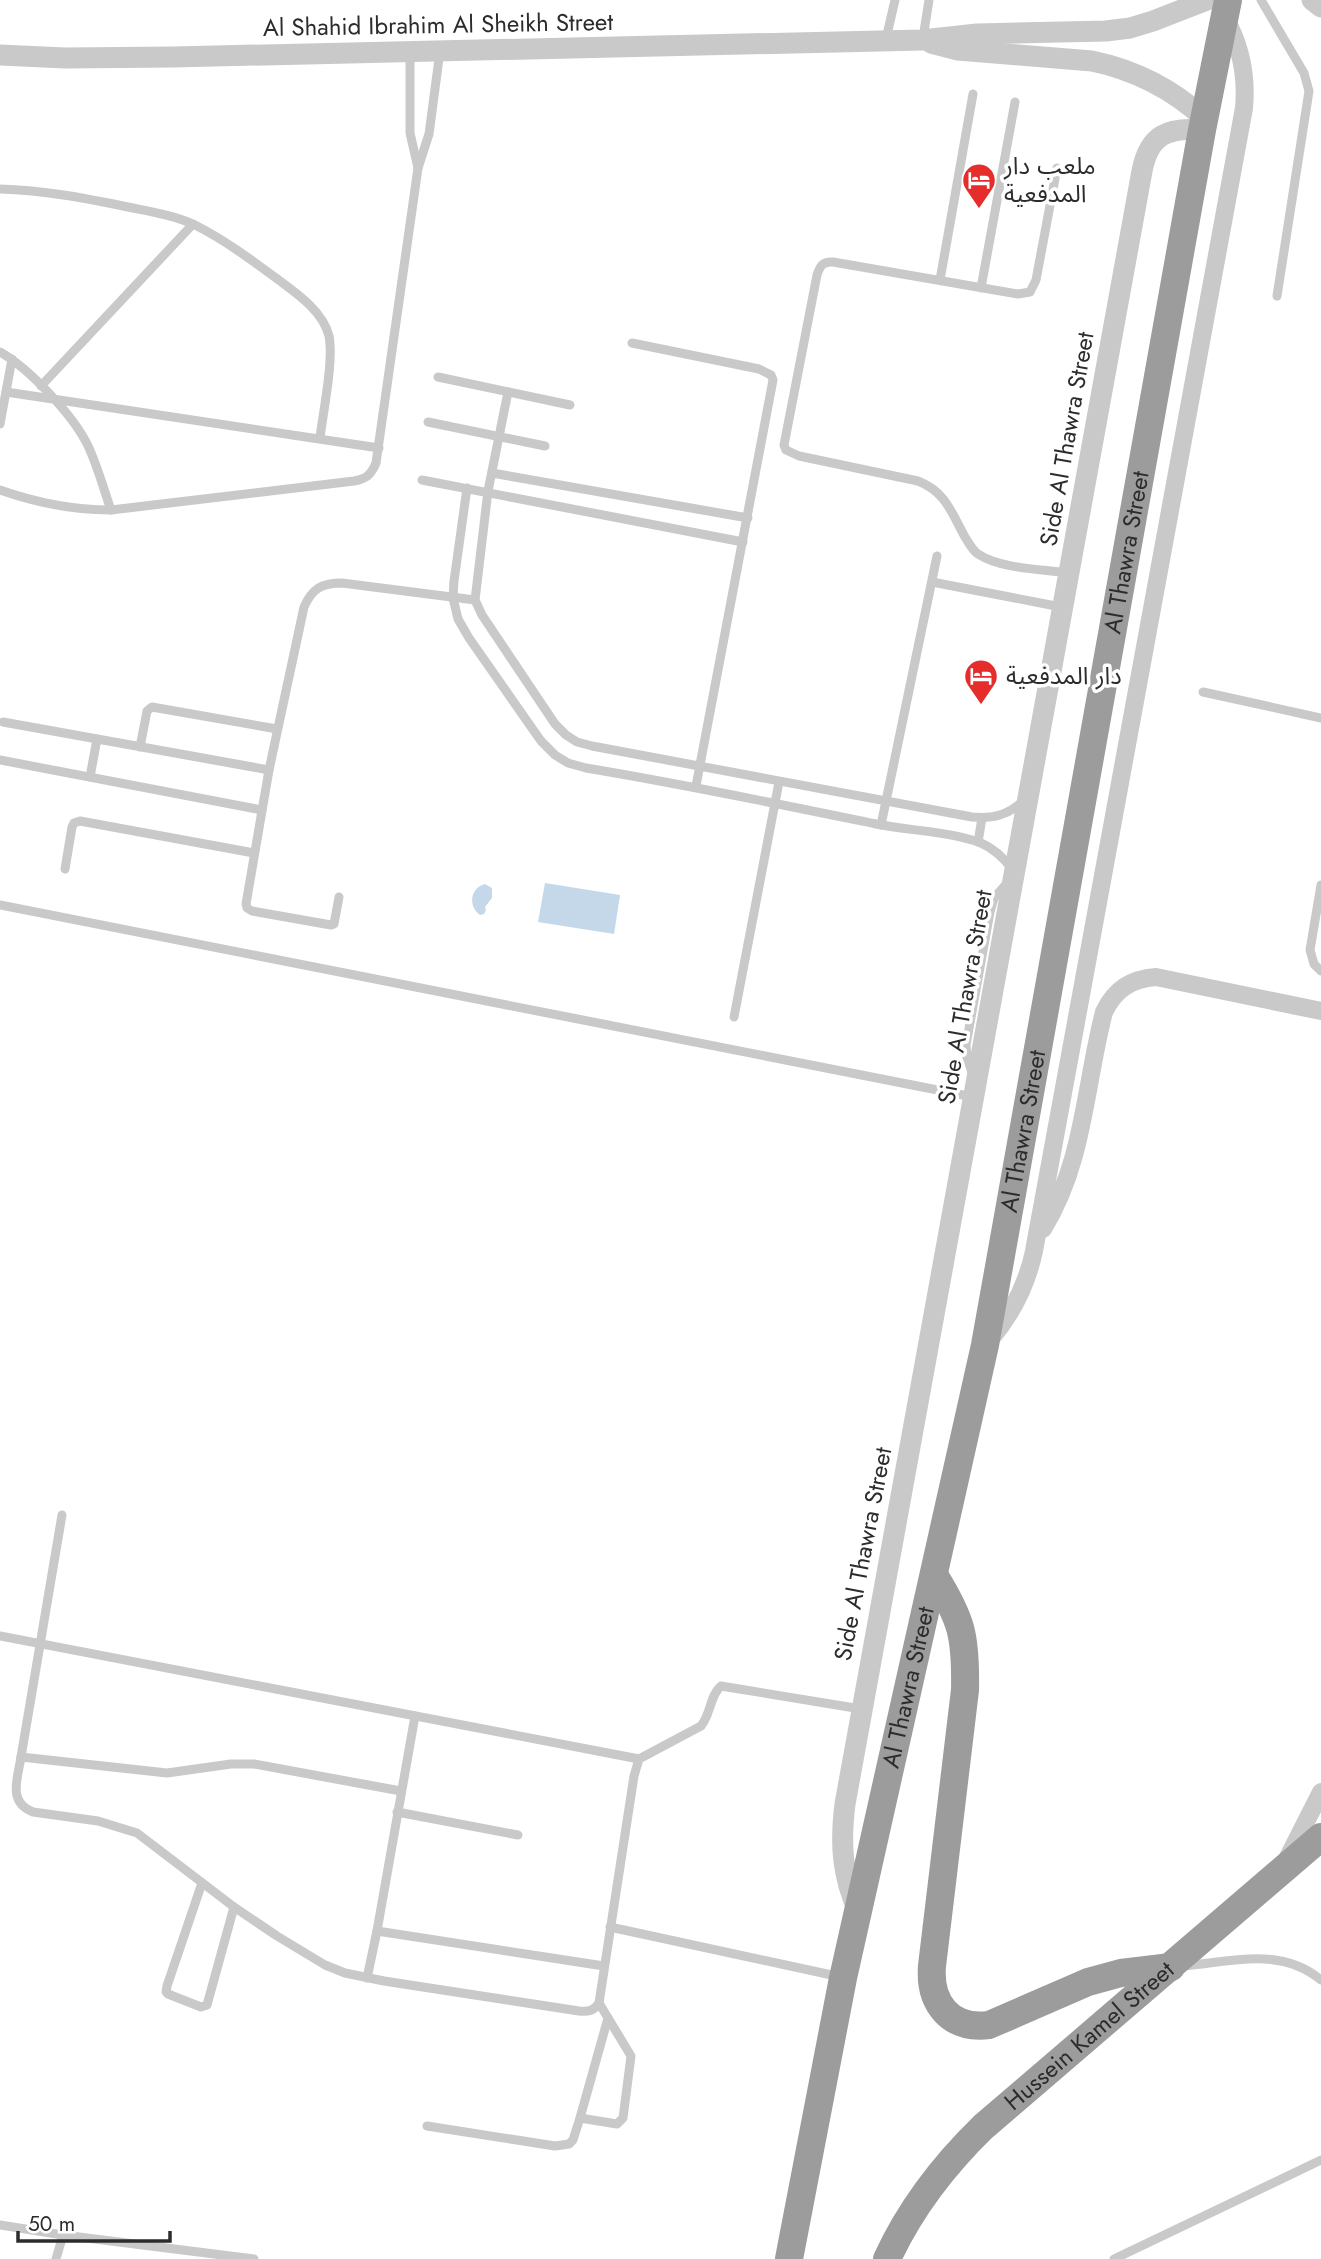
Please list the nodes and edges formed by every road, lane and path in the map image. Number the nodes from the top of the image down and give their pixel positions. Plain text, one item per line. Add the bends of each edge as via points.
1 (895, 0) edge
2 (929, 0) edge
3 (1261, 0) edge
4 (1312, 0) edge
5 (1220, 5) edge
6 (1321, 7) edge
7 (886, 40) junction
8 (922, 40) junction
9 (440, 51) junction
10 (410, 52) junction
11 (0, 55) edge
12 (974, 94) dead end
13 (1016, 102) dead end
14 (1203, 124) junction
15 (418, 168) junction
16 (1057, 168) dead end
17 (0, 189) edge
18 (193, 224) junction
19 (940, 280) junction
20 (981, 288) junction
21 (1277, 296) dead end
22 (632, 343) dead end
23 (0, 352) edge
24 (12, 359) junction
25 (438, 377) dead end
26 (41, 386) junction
27 (6, 392) junction
28 (509, 392) junction
29 (53, 398) junction
30 (570, 405) dead end
31 (428, 422) dead end
32 (0, 424) edge
33 (500, 436) junction
34 (320, 438) junction
35 (545, 446) dead end
36 (379, 448) junction
37 (492, 473) junction
38 (422, 480) dead end
39 (467, 488) junction
40 (0, 490) edge
41 (488, 491) junction
42 (111, 510) junction
43 (748, 518) junction
44 (743, 542) junction
45 (937, 556) dead end
46 (1069, 573) junction
47 (932, 582) junction
48 (453, 598) junction
49 (475, 600) junction
50 (1062, 607) junction
51 (1203, 692) dead end
52 (1321, 719) edge
53 (4, 722) dead end
54 (277, 729) junction
55 (97, 739) junction
56 (140, 747) junction
57 (0, 760) edge
58 (700, 767) junction
59 (269, 770) junction
60 (90, 777) junction
61 (779, 782) junction
62 (696, 786) junction
63 (1027, 797) junction
64 (887, 801) junction
65 (774, 803) junction
66 (262, 810) junction
67 (982, 818) junction
68 (881, 825) junction
69 (978, 842) junction
70 (254, 853) junction
71 (65, 869) dead end
72 (1014, 875) junction
73 (1321, 885) edge
74 (339, 897) dead end
75 (0, 905) edge
76 (1321, 971) edge
77 (1321, 1011) edge
78 (734, 1017) dead end
79 (975, 1089) junction
80 (1036, 1241) junction
81 (985, 1345) junction
82 (62, 1515) dead end
83 (934, 1575) junction
84 (0, 1636) edge
85 (41, 1644) junction
86 (861, 1709) junction
87 (415, 1716) junction
88 (21, 1756) junction
89 (639, 1759) junction
90 (401, 1791) junction
91 (1321, 1792) edge
92 (397, 1812) junction
93 (518, 1835) dead end
94 (1321, 1837) edge
95 (1277, 1875) junction
96 (202, 1883) junction
97 (234, 1907) junction
98 (859, 1913) junction
99 (610, 1927) junction
100 (377, 1931) junction
101 (604, 1966) junction
102 (1171, 1967) junction
103 (367, 1978) junction
104 (844, 1978) junction
105 (1321, 1980) edge
106 (599, 2003) junction
107 (608, 2018) junction
108 (580, 2118) junction
109 (427, 2126) dead end
110 (1320, 2160) edge
111 (0, 2225) edge
112 (63, 2235) junction
113 (56, 2259) edge
114 (254, 2259) edge
115 (789, 2259) edge
116 (887, 2259) edge
117 (1114, 2259) edge

1 - 7 lane
2 - 8 lane
3 - 21 lane via 1304,73 1309,91
4 - 6 street
5 - 8 street, Al Shahid Ibrahim Al Sheikh Street via 1105,31
5 - 14 highway, Al Thawra Street
5 - 80 street via 1242,61 1244,108
7 - 8 street, Al Shahid Ibrahim Al Sheikh Street
7 - 9 street, Al Shahid Ibrahim Al Sheikh Street
8 - 14 street via 958,50 1112,65 1152,80 1188,104
9 - 10 street, Al Shahid Ibrahim Al Sheikh Street
9 - 15 lane via 429,134
10 - 11 street, Al Shahid Ibrahim Al Sheikh Street
10 - 15 lane via 410,133
12 - 19 lane
13 - 20 lane
14 - 46 street, Side Al Thawra Street via 1169,132 1154,141 1145,154
14 - 81 highway, Al Thawra Street
15 - 36 lane
16 - 20 lane via 1034,286 1024,294
17 - 18 lane via 88,199
18 - 26 lane
18 - 34 lane via 293,290 321,319 329,358
19 - 20 lane
19 - 46 lane via 827,261 822,264 785,436 786,450 930,486 941,493 979,554 999,563
22 - 43 lane via 771,375 773,387
23 - 24 lane
24 - 26 lane
24 - 27 lane
25 - 28 lane
26 - 29 lane
27 - 29 lane
27 - 32 lane
28 - 30 lane
28 - 33 lane
29 - 34 lane
29 - 42 lane via 88,446
31 - 33 lane
33 - 35 lane
33 - 37 lane
34 - 36 lane
36 - 42 lane via 372,473 354,481
37 - 41 lane
37 - 43 lane
38 - 39 lane
39 - 41 lane
39 - 48 lane
40 - 42 lane via 57,506
41 - 44 lane
41 - 49 lane
43 - 44 lane
44 - 58 lane
45 - 47 lane
46 - 50 street, Side Al Thawra Street
47 - 50 lane
47 - 64 lane
48 - 49 lane
48 - 54 lane via 342,583 319,586 304,607
48 - 62 lane via 469,638 555,755 586,768
49 - 58 lane via 566,735 592,747
50 - 63 street, Side Al Thawra Street
51 - 52 lane
53 - 55 lane
54 - 56 lane via 152,707 147,711
54 - 59 lane
55 - 56 lane
55 - 60 lane
56 - 59 lane
57 - 60 lane
58 - 61 lane
58 - 62 lane
59 - 66 lane
60 - 66 lane
61 - 64 lane
61 - 65 lane
62 - 65 lane
63 - 67 lane via 1001,815
63 - 72 street, Side Al Thawra Street
64 - 67 lane
64 - 68 lane
65 - 68 lane
65 - 78 lane
66 - 70 lane
67 - 69 lane
68 - 69 lane
69 - 72 lane via 1000,854
70 - 71 lane via 80,821 72,828
70 - 74 lane via 246,904 252,911 332,925
72 - 79 street, Side Al Thawra Street
73 - 76 lane via 1310,950
75 - 79 lane
77 - 80 street via 1156,977 1123,986 1104,1012 1065,1186
79 - 86 street, Side Al Thawra Street
80 - 81 street via 1019,1296
81 - 83 highway, Al Thawra Street
82 - 85 lane
83 - 98 highway, Al Thawra Street
83 - 102 highway via 960,1623 966,1662 932,1966 938,2001 956,2021 989,2025 1088,1982
84 - 85 lane
85 - 87 lane
85 - 88 lane
86 - 89 lane via 721,1686 701,1726
86 - 98 street, Side Al Thawra Street via 841,1841 845,1878
87 - 89 lane
87 - 90 lane
88 - 90 lane via 167,1773 254,1764
88 - 96 lane via 16,1800 23,1808 126,1829
89 - 99 lane
90 - 92 lane
91 - 95 street
92 - 93 lane
92 - 100 lane
94 - 95 highway, Hussein Kamel Street
95 - 102 highway, Hussein Kamel Street
96 - 97 lane
96 - 97 lane via 168,1994 206,2007
97 - 103 lane via 325,1965
98 - 104 highway, Al Thawra Street
99 - 101 lane
99 - 104 lane
100 - 101 lane
100 - 103 lane
101 - 106 lane
102 - 105 lane via 1275,1959 1300,1966
102 - 116 highway, Hussein Kamel Street via 968,2141 926,2192
103 - 106 lane via 585,2012
104 - 115 highway, Al Thawra Street
106 - 107 lane
107 - 108 lane
107 - 108 lane via 631,2056 623,2118 617,2124
108 - 109 lane via 573,2140 563,2146
110 - 117 lane
111 - 112 lane
112 - 113 lane
112 - 114 lane

